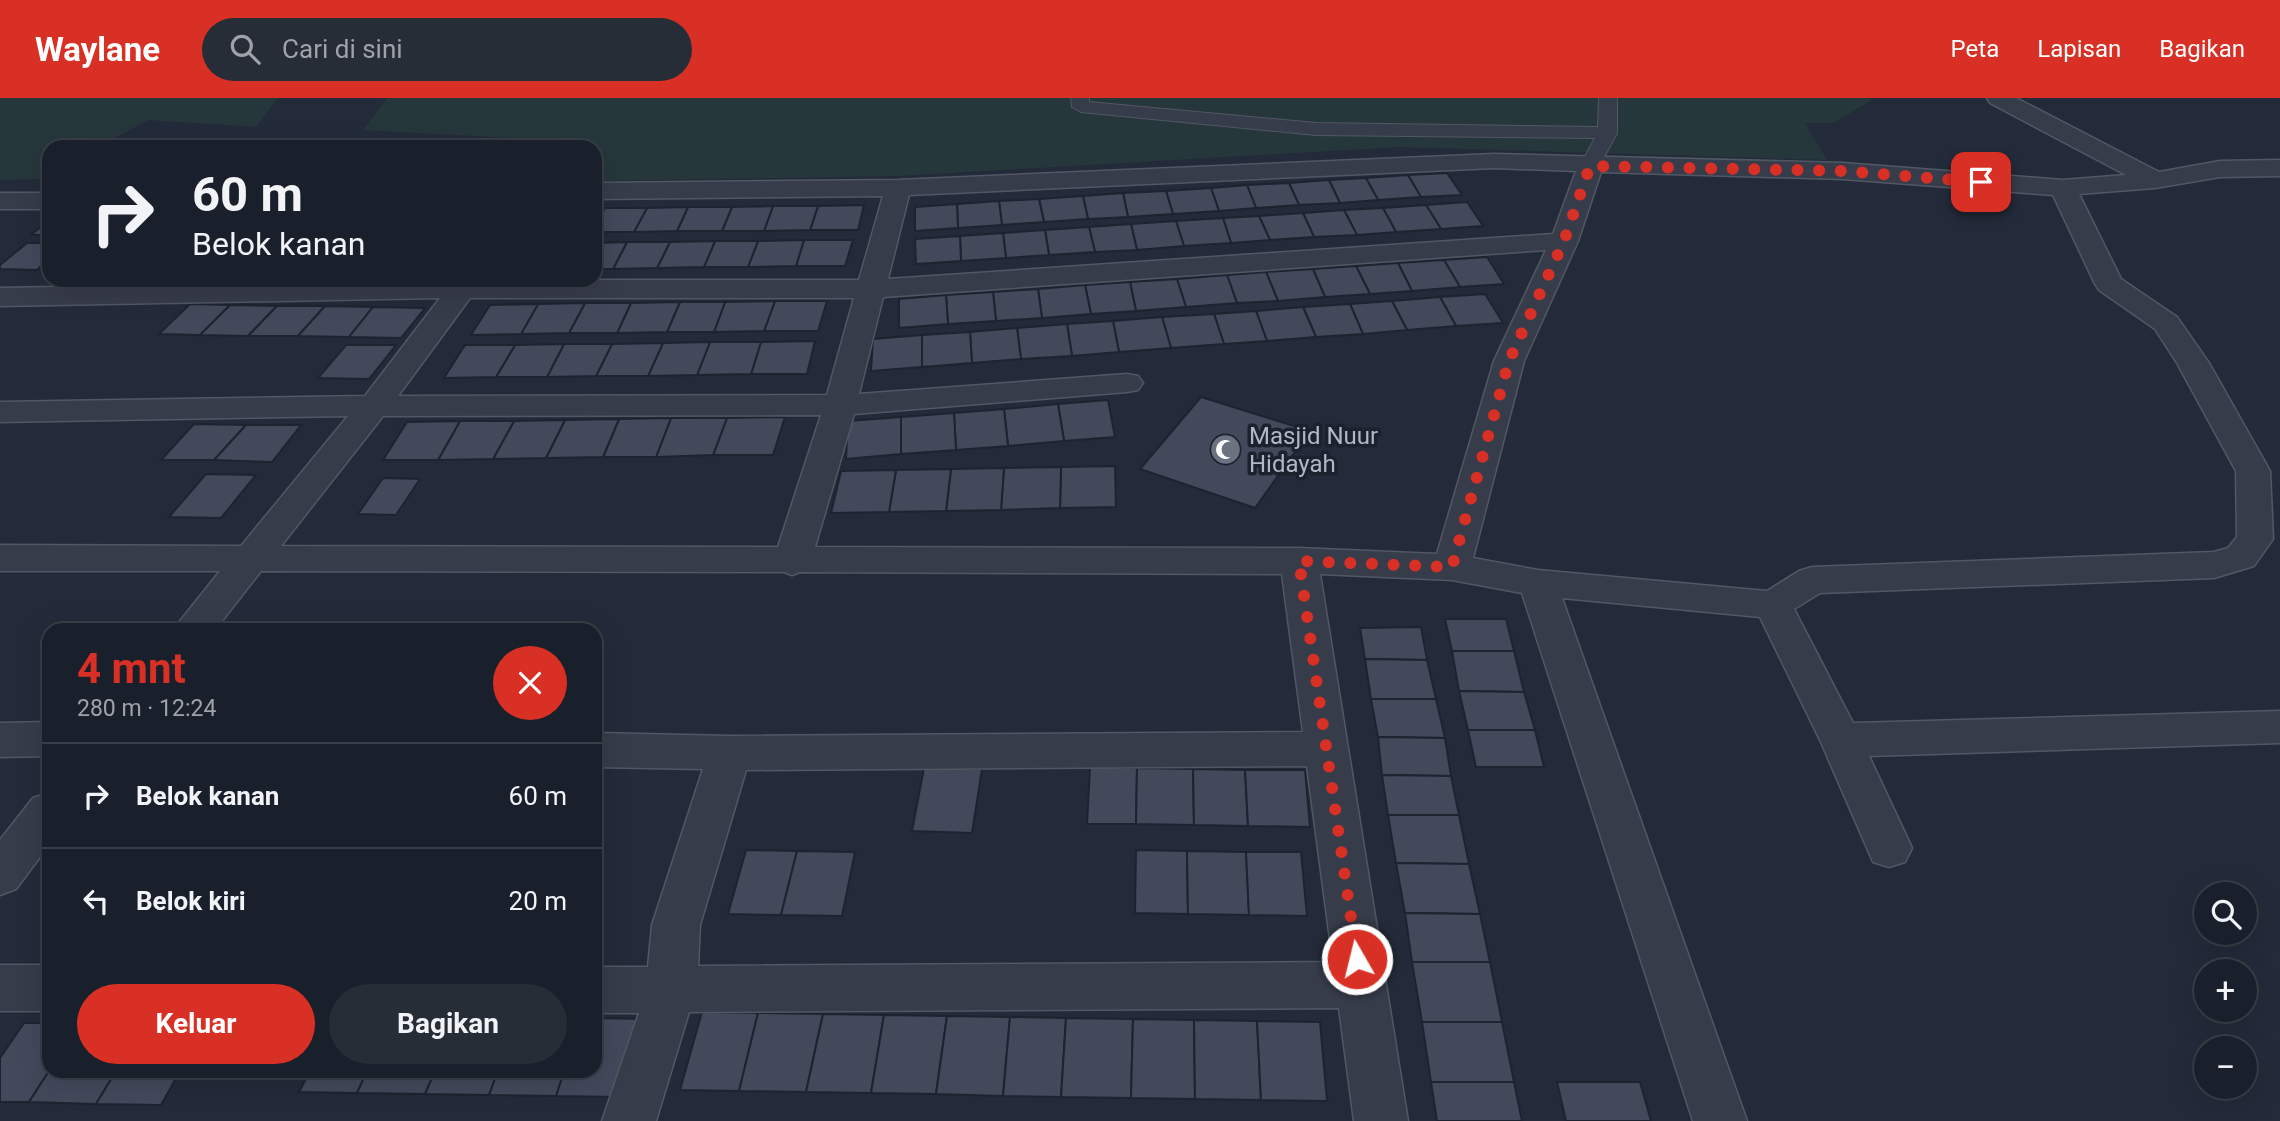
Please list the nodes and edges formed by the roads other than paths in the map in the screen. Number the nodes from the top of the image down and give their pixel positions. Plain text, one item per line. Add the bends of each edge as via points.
1 (1080, 98) edge
2 (1608, 98) edge
3 (1998, 98) edge
4 (1608, 133) junction
5 (1590, 166) junction
6 (2280, 168) edge
7 (2155, 180) junction
8 (898, 188) junction
9 (2063, 188) junction
10 (602, 191) edge
11 (0, 201) edge
12 (42, 201) edge
13 (42, 202) edge
14 (0, 229) edge
15 (1564, 241) junction
16 (602, 286) edge
17 (387, 287) edge
18 (463, 287) edge
19 (872, 289) junction
20 (0, 297) edge
21 (1127, 383) dead end
22 (840, 405) junction
23 (374, 407) junction
24 (0, 412) edge
25 (0, 558) edge
26 (251, 559) junction
27 (1299, 561) junction
28 (792, 562) junction
29 (1452, 567) junction
30 (1538, 583) junction
31 (1773, 605) junction
32 (199, 623) edge
33 (2280, 727) edge
34 (42, 739) edge
35 (0, 740) edge
36 (1841, 740) junction
37 (1327, 749) junction
38 (602, 750) edge
39 (730, 753) junction
40 (42, 820) edge
41 (1889, 848) dead end
42 (0, 875) edge
43 (1361, 985) junction
44 (0, 988) edge
45 (42, 988) edge
46 (602, 990) edge
47 (671, 991) junction
48 (629, 1121) edge
49 (1381, 1121) edge
50 (1720, 1121) edge

1 - 4 lane via 1081,107 1316,129
2 - 4 lane
3 - 7 street
4 - 5 lane
5 - 8 street via 1494,162
5 - 9 street via 1843,171
5 - 15 street
6 - 7 street via 2220,169
7 - 9 street
8 - 10 street
8 - 19 street
9 - 31 street via 2109,284 2166,323 2247,459 2253,471 2255,539 2241,557 2214,565 1812,580
11 - 12 street
13 - 14 street
15 - 19 street
15 - 29 street via 1509,361
16 - 19 street
17 - 20 street
18 - 23 street
19 - 22 street
21 - 22 street
22 - 23 street
22 - 28 street
23 - 24 street
23 - 26 street
25 - 26 street
26 - 28 street
26 - 32 street
27 - 28 street
27 - 29 street
27 - 37 street
29 - 30 street
30 - 31 street
30 - 50 street
31 - 36 street
33 - 36 street
34 - 35 street
36 - 41 street
37 - 39 street
37 - 43 street
38 - 39 street
39 - 47 street via 676,925
40 - 42 street
43 - 47 street
43 - 49 street
44 - 45 street
46 - 47 street
47 - 48 street

